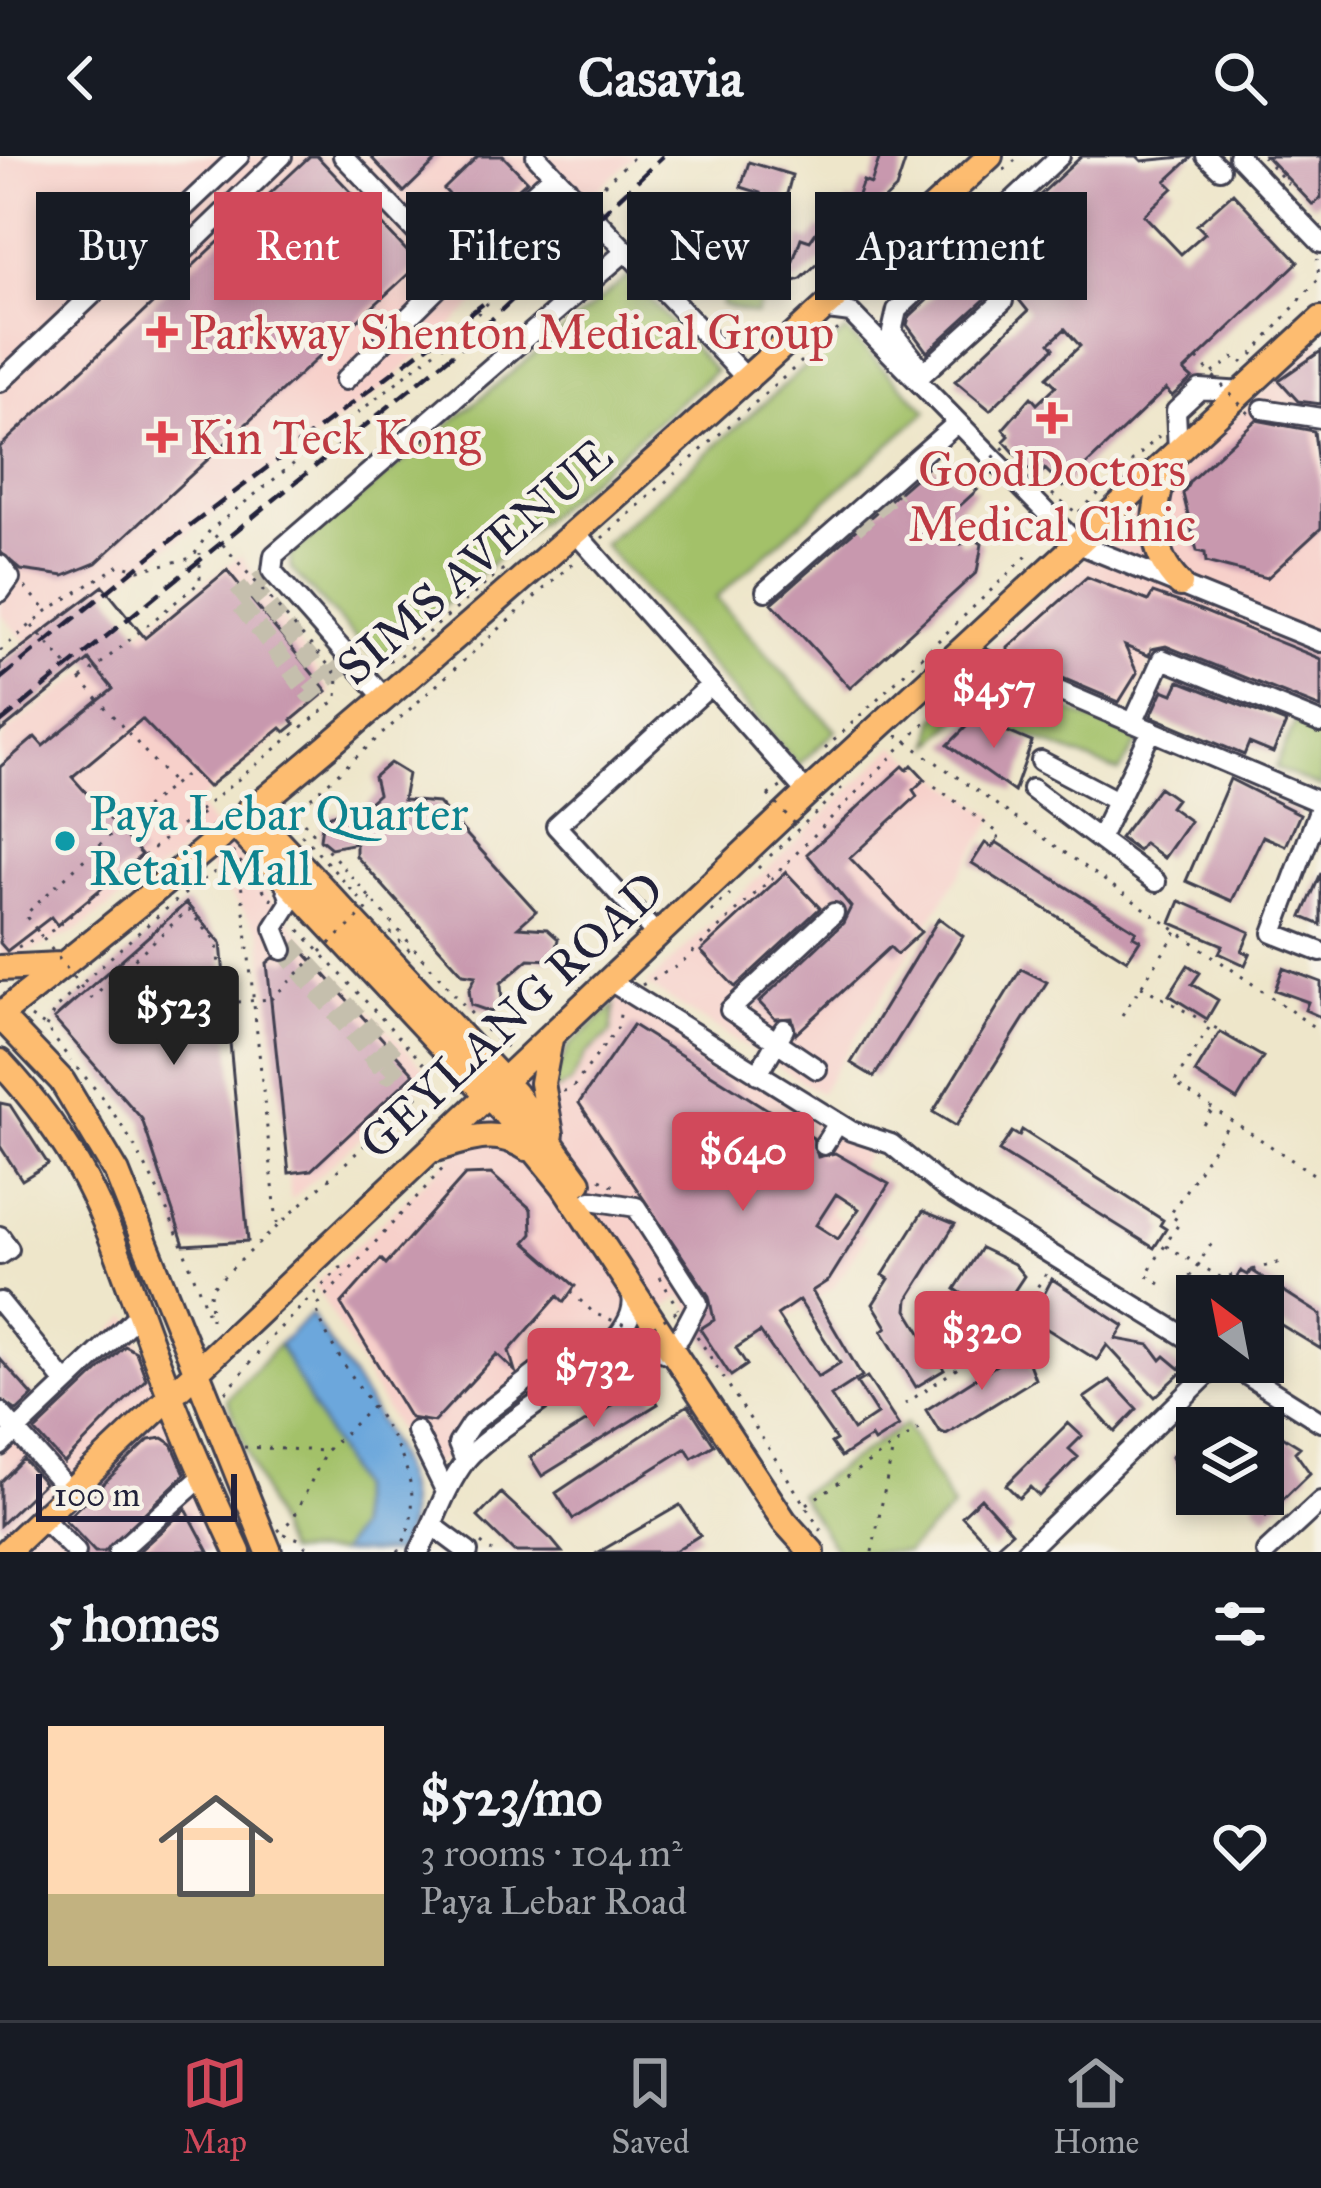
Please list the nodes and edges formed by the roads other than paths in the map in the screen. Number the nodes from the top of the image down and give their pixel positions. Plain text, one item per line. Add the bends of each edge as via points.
1 (239, 156) edge
2 (282, 156) edge
3 (343, 156) edge
4 (536, 156) edge
5 (990, 156) edge
6 (1060, 156) edge
7 (1238, 156) edge
8 (561, 182) junction
9 (190, 203) edge
10 (190, 245) edge
11 (627, 250) joint
12 (1319, 250) edge
13 (87, 300) edge
14 (674, 300) edge
15 (1004, 302) dead end
16 (839, 312) junction
17 (1321, 319) edge
18 (920, 376) junction
19 (4, 378) edge
20 (345, 380) dead end
21 (749, 381) junction
22 (1236, 394) junction
23 (1321, 418) edge
24 (956, 424) junction
25 (1172, 457) junction
26 (906, 467) junction
27 (897, 490) tunnel mouth
28 (855, 528) tunnel mouth
29 (829, 535) junction
30 (582, 539) junction
31 (1076, 543) junction
32 (0, 566) edge
33 (1180, 584) junction
34 (766, 591) dead end
35 (0, 592) edge
36 (1321, 643) edge
37 (968, 663) junction
38 (711, 685) junction
39 (382, 695) junction
40 (1321, 723) edge
41 (1142, 726) junction
42 (1041, 761) dead end
43 (1032, 789) dead end
44 (814, 794) junction
45 (1118, 800) junction
46 (1321, 804) edge
47 (241, 817) junction
48 (1099, 838) junction
49 (280, 875) junction
50 (1156, 882) dead end
51 (834, 913) dead end
52 (335, 934) junction
53 (657, 935) junction
54 (1321, 952) edge
55 (6, 960) edge
56 (60, 965) junction
57 (616, 991) junction
58 (0, 1016) edge
59 (550, 1036) junction
60 (779, 1037) junction
61 (0, 1062) edge
62 (817, 1069) dead end
63 (758, 1074) junction
64 (494, 1089) junction
65 (838, 1123) junction
66 (824, 1145) dead end
67 (546, 1149) junction
68 (428, 1152) junction
69 (0, 1236) edge
70 (0, 1256) edge
71 (627, 1281) junction
72 (0, 1302) edge
73 (139, 1314) junction
74 (1176, 1331) edge
75 (678, 1347) junction
76 (601, 1355) junction
77 (197, 1372) junction
78 (66, 1383) junction
79 (1201, 1383) edge
80 (1257, 1383) edge
81 (170, 1396) junction
82 (0, 1412) edge
83 (1321, 1422) edge
84 (16, 1431) junction
85 (416, 1431) dead end
86 (0, 1446) edge
87 (202, 1476) junction
88 (70, 1492) junction
89 (446, 1492) junction
90 (1321, 1501) edge
91 (42, 1518) junction
92 (433, 1526) junction
93 (808, 1545) edge
94 (6, 1552) edge
95 (76, 1552) edge
96 (118, 1552) edge
97 (238, 1552) edge
98 (269, 1552) edge
99 (419, 1552) edge
100 (468, 1552) edge
101 (1025, 1552) edge
102 (1266, 1552) edge

1 - 9 street
2 - 10 street
3 - 8 street via 454,264
4 - 8 street
5 - 16 main road, SIMS AVENUE
6 - 18 street via 897,310 892,332
7 - 12 street
8 - 11 street
8 - 20 street via 469,279 444,282
11 - 39 street via 274,555 272,572
13 - 19 street
14 - 21 street
15 - 18 street
16 - 18 street
16 - 21 main road, SIMS AVENUE
17 - 22 main road, GEYLANG ROAD
18 - 24 street
21 - 30 main road, SIMS AVENUE
22 - 23 street
22 - 25 main road, GEYLANG ROAD
22 - 25 street via 1200,389 1176,410
24 - 26 street
24 - 31 street
25 - 31 main road, GEYLANG ROAD
25 - 33 main road via 1153,542
26 - 27 street
26 - 29 street
28 - 29 street
29 - 34 street
30 - 38 street
30 - 39 main road, SIMS AVENUE
31 - 33 street
31 - 37 main road, GEYLANG ROAD
32 - 35 street via 10,578
33 - 36 street
37 - 41 street
37 - 44 main road, GEYLANG ROAD
38 - 44 street
38 - 53 street via 556,826
39 - 47 main road, SIMS AVENUE
40 - 41 street via 1162,659
41 - 45 street
41 - 46 street
42 - 45 street
43 - 48 street
44 - 53 main road, GEYLANG ROAD
45 - 48 street
46 - 54 street via 1273,933
47 - 49 main road
47 - 56 main road, SIMS AVENUE
47 - 64 main road via 349,911
48 - 50 street
49 - 52 main road
49 - 52 street via 291,897 274,928 287,948 285,925 295,915
51 - 60 street via 730,1010
52 - 64 main road
53 - 57 main road, GEYLANG ROAD
55 - 56 main road
56 - 58 main road, SIMS AVENUE
57 - 59 main road, GEYLANG ROAD
57 - 63 street
58 - 77 main road via 62,1081 117,1174
59 - 64 main road, GEYLANG ROAD
59 - 67 main road via 542,1083
60 - 62 street
60 - 63 street
61 - 73 main road via 43,1108 98,1195
63 - 65 street
64 - 67 main road
64 - 68 main road, GEYLANG ROAD
65 - 66 street
65 - 74 street
67 - 68 main road via 500,1135
67 - 71 main road
67 - 75 main road via 592,1200
68 - 77 main road, GEYLANG ROAD
69 - 70 street via 9,1249
71 - 75 main road
71 - 76 street via 632,1314
72 - 78 street
73 - 78 street
73 - 81 main road
75 - 76 street
75 - 93 main road via 784,1521
76 - 89 street via 465,1461
77 - 81 main road, GEYLANG ROAD
77 - 98 main road
78 - 84 street
79 - 101 street
80 - 83 street
81 - 87 main road
81 - 88 main road, GEYLANG ROAD
82 - 84 street
84 - 86 street
84 - 88 street
85 - 89 street
87 - 96 street
87 - 97 main road
88 - 91 main road, GEYLANG ROAD
89 - 92 street
90 - 102 street
91 - 94 main road, GEYLANG ROAD
91 - 95 street
92 - 99 street
92 - 100 street

